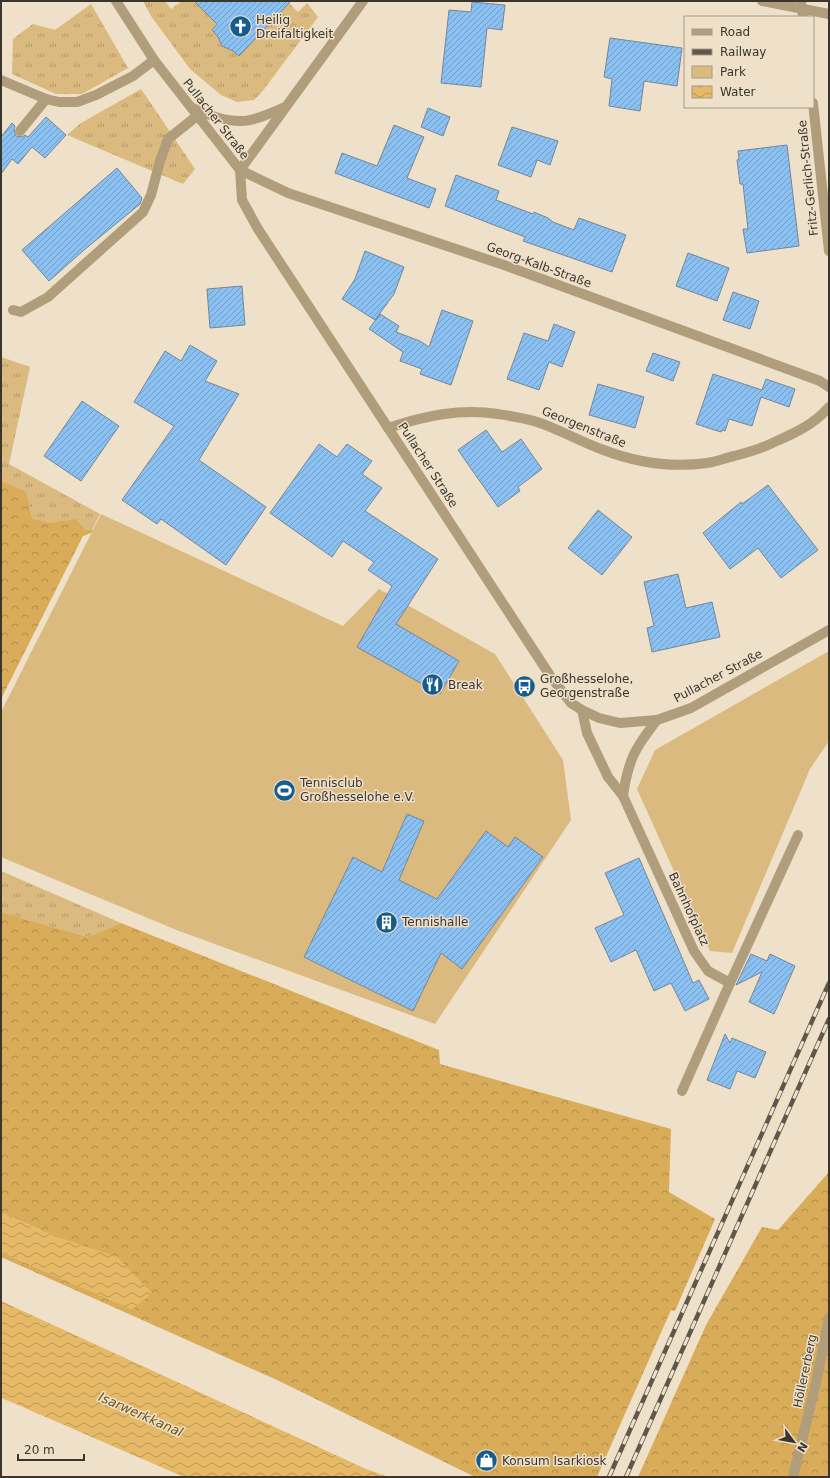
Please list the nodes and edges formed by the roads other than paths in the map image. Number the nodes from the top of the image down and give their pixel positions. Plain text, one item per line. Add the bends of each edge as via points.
1 (116, 1) edge
2 (363, 1) edge
3 (762, 1) edge
4 (802, 9) edge
5 (829, 14) edge
6 (154, 60) junction
7 (1, 80) edge
8 (46, 99) junction
9 (190, 107) junction
10 (285, 107) junction
11 (814, 108) edge
12 (197, 116) junction
13 (20, 130) dead end
14 (240, 170) junction
15 (829, 251) edge
16 (13, 310) dead end
17 (829, 387) edge
18 (829, 407) edge
19 (388, 428) junction
20 (829, 630) edge
21 (582, 710) junction
22 (657, 720) junction
23 (623, 796) junction
24 (798, 835) dead end
25 (730, 983) junction
26 (682, 1091) dead end
27 (829, 1318) edge
28 (793, 1477) edge

1 - 6 street, Pullacher Straße
2 - 10 street
3 - 4 street
4 - 5 street
6 - 8 street via 133,76 78,102
6 - 9 street, Pullacher Straße
7 - 8 street
8 - 13 street
9 - 10 street via 217,118 241,121
9 - 12 street, Pullacher Straße
10 - 14 street
11 - 15 street, Fritz-Gerlich-Straße
12 - 14 street, Pullacher Straße
12 - 16 street via 168,139 151,195 143,212 48,297 21,312
14 - 17 street, Georg-Kalb-Straße via 288,193 504,265 820,381
14 - 19 street, Pullacher Straße via 242,200 258,229
18 - 19 street, Georgenstraße via 821,417 796,433 758,450 709,463 686,465 627,458 536,421 498,414 440,414
19 - 21 street, Pullacher Straße via 551,677 571,702
20 - 22 street, Pullacher Straße via 691,708
21 - 22 street, Pullacher Straße via 599,718 620,723
21 - 23 street, Bahnhofplatz via 587,733 608,777
22 - 23 street via 631,758
23 - 25 street, Bahnhofplatz via 694,951 708,971
24 - 25 street
25 - 26 street
27 - 28 street, Höllererberg

